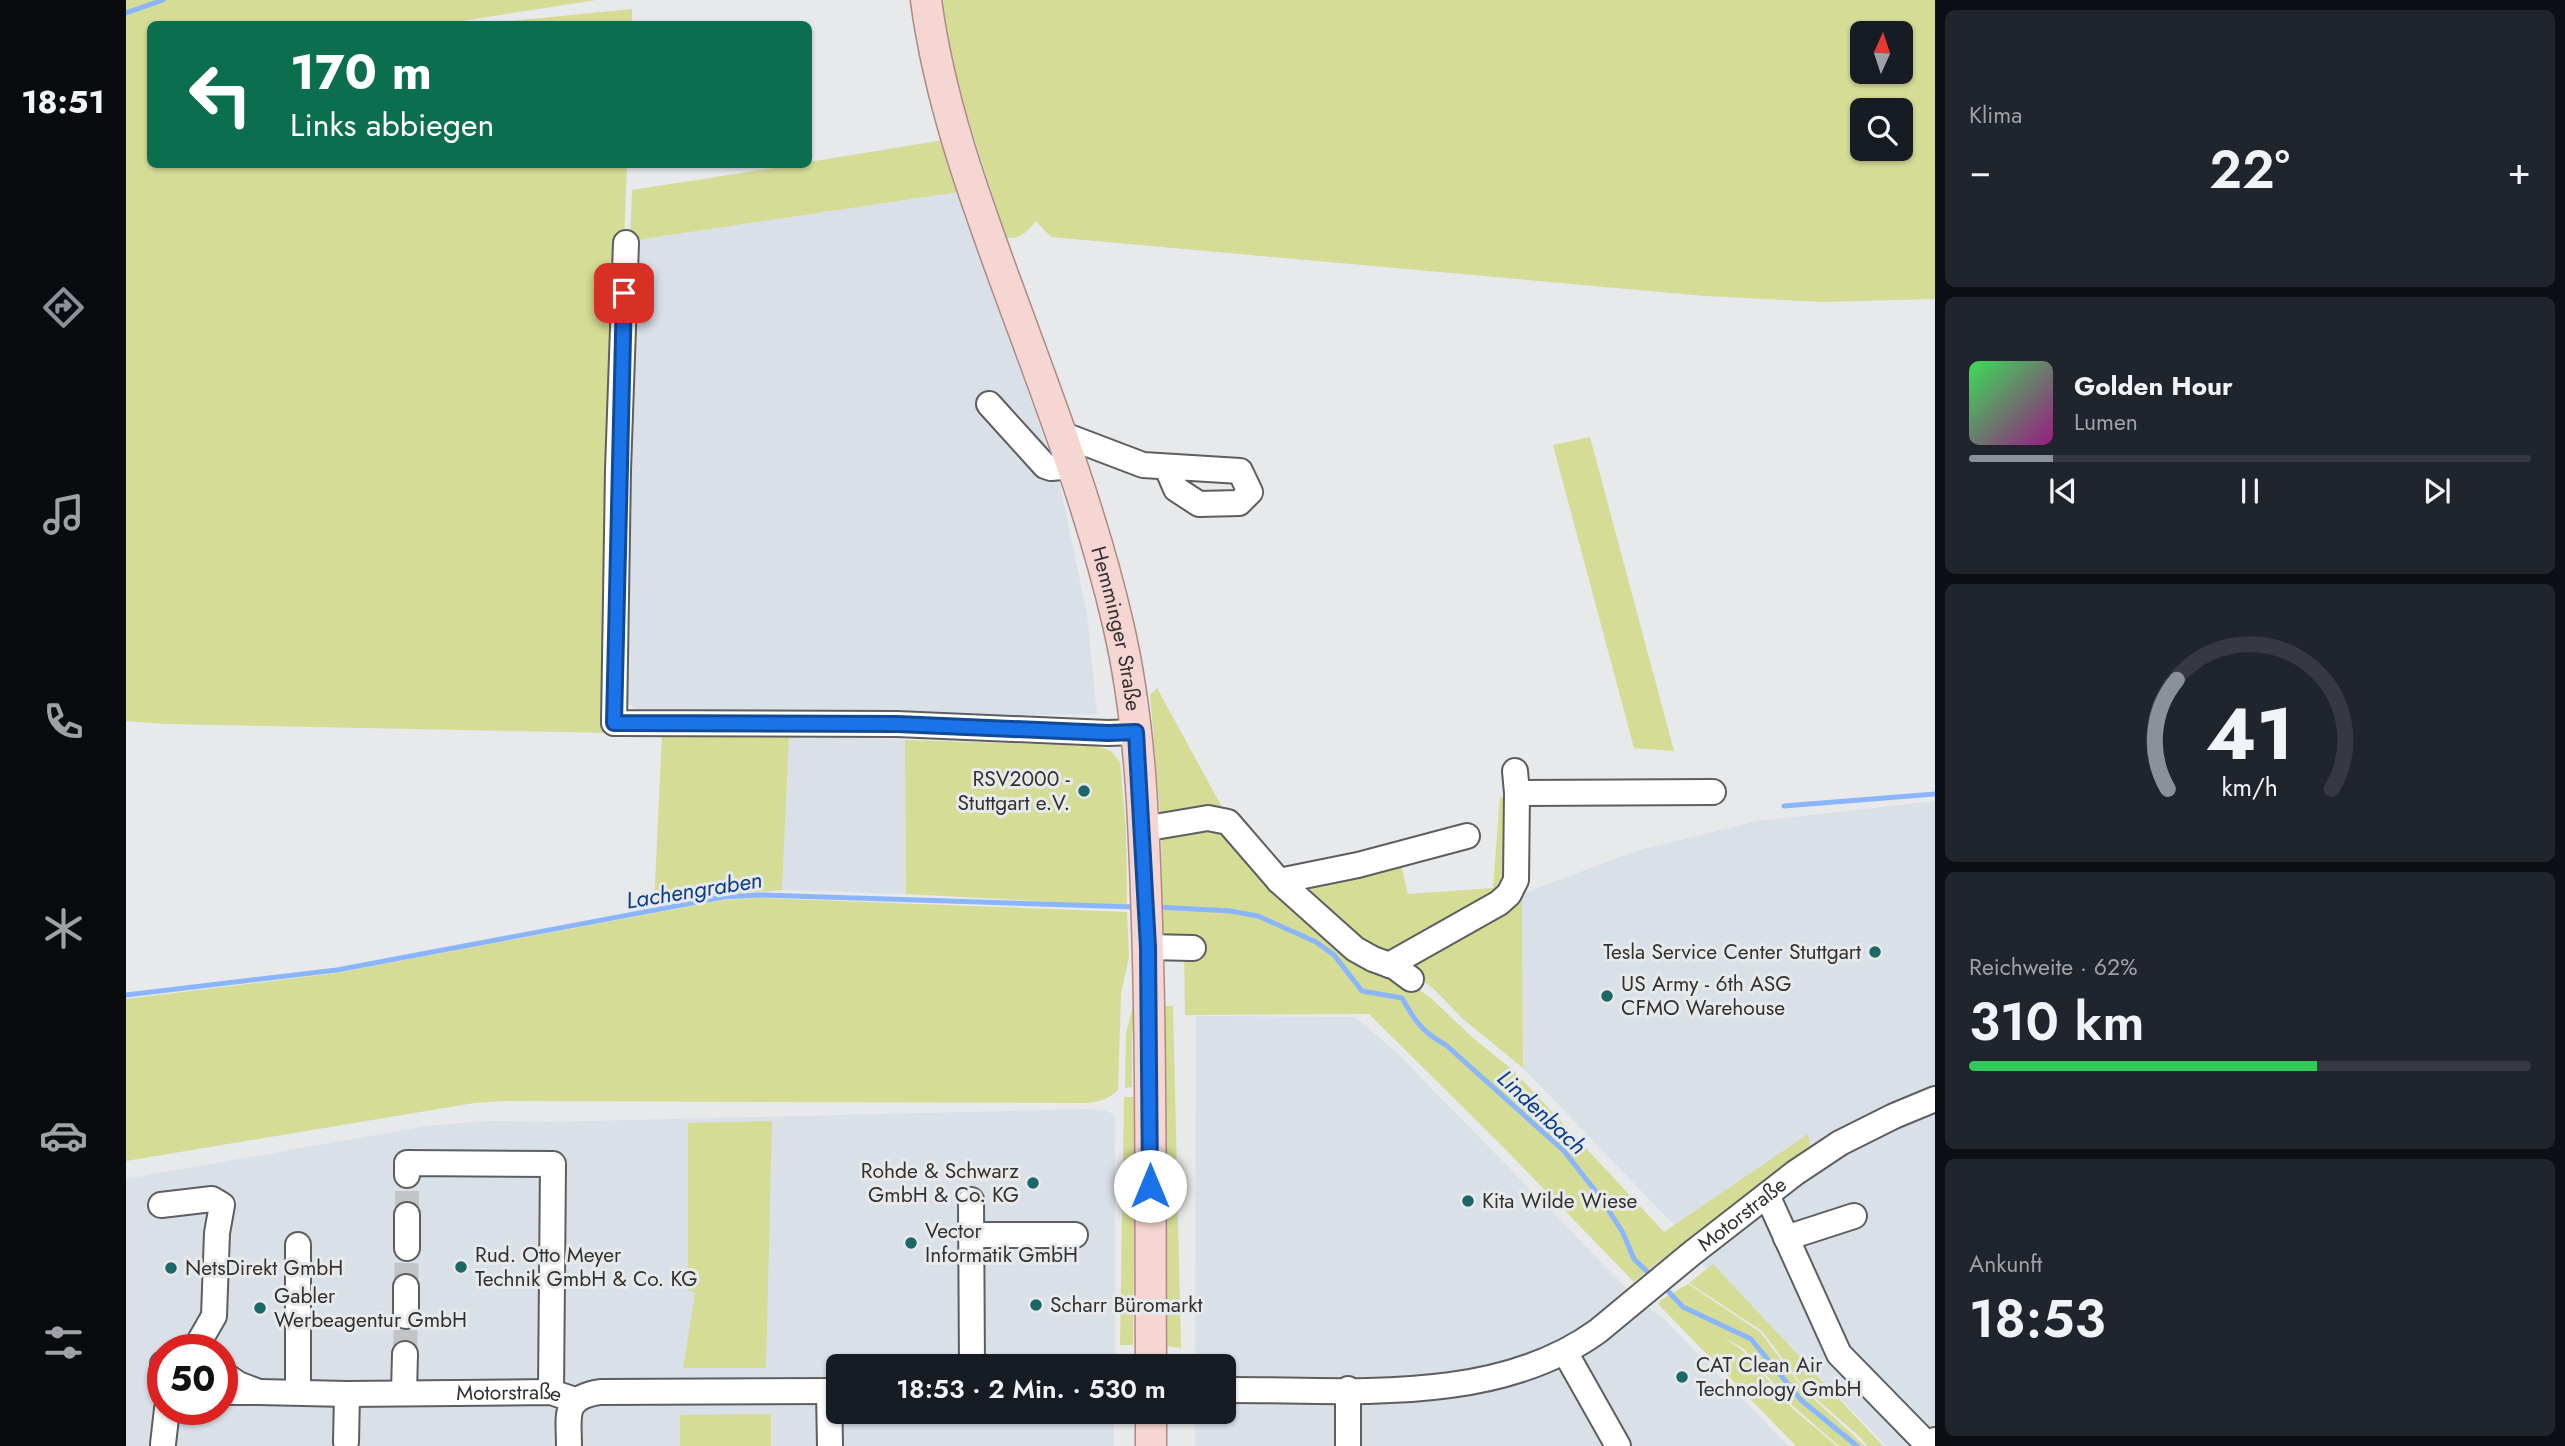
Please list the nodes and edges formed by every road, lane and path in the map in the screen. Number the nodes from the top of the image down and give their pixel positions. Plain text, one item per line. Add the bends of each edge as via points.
1 (926, 0) edge
2 (626, 243) dead end
3 (989, 404) dead end
4 (1068, 453) junction
5 (1167, 468) dead end
6 (1136, 732) junction
7 (1713, 792) dead end
8 (1143, 829) junction
9 (1467, 836) dead end
10 (1279, 881) junction
11 (1148, 939) junction
12 (1193, 948) dead end
13 (1388, 965) junction
14 (1411, 979) dead end
15 (1935, 1099) edge
16 (407, 1175) dead end
17 (1767, 1195) junction
18 (971, 1200) dead end
19 (161, 1205) dead end
20 (407, 1215) tunnel mouth
21 (1854, 1216) dead end
22 (1075, 1235) dead end
23 (972, 1236) junction
24 (1786, 1238) junction
25 (298, 1245) dead end
26 (407, 1248) tunnel mouth
27 (406, 1287) tunnel mouth
28 (406, 1316) tunnel mouth
29 (204, 1334) edge
30 (1565, 1352) junction
31 (405, 1354) tunnel mouth
32 (972, 1354) edge
33 (1151, 1354) edge
34 (238, 1384) edge
35 (1348, 1389) junction
36 (1236, 1390) edge
37 (826, 1391) edge
38 (238, 1392) edge
39 (259, 1392) junction
40 (298, 1392) junction
41 (404, 1392) junction
42 (551, 1392) junction
43 (347, 1394) junction
44 (575, 1400) junction
45 (832, 1424) edge
46 (1151, 1424) edge
47 (165, 1425) edge
48 (1935, 1440) edge
49 (346, 1442) dead end
50 (163, 1444) dead end
51 (569, 1446) edge
52 (830, 1446) edge
53 (1151, 1446) edge
54 (1348, 1446) edge
55 (1618, 1446) edge

1 - 4 main road, Hemminger Straße via 933,51 955,136
2 - 6 street via 614,723 897,724
3 - 4 street via 1045,466 1051,468
4 - 5 street via 1072,438 1143,465
4 - 6 main road, Hemminger Straße via 1108,583
6 - 8 main road, Hemminger Straße
7 - 13 street via 1516,782 1516,880 1509,894
8 - 10 street via 1208,818 1228,822
8 - 11 main road, Hemminger Straße
9 - 10 street
10 - 13 street via 1355,949
11 - 12 street
11 - 33 main road, Hemminger Straße
13 - 14 street
15 - 17 street, Motorstraße via 1840,1143
16 - 42 street via 408,1163 553,1164
17 - 24 street
17 - 30 street, Motorstraße via 1598,1331
18 - 23 street
19 - 29 street via 212,1199 222,1205 214,1316
20 - 26 street
21 - 24 street
22 - 23 street
23 - 32 street
24 - 48 street via 1839,1354 1926,1444
25 - 40 street
27 - 28 street
30 - 35 street, Motorstraße via 1539,1364 1461,1384
30 - 55 street
31 - 41 street
34 - 39 street, Motorstraße
35 - 36 street, Motorstraße
35 - 54 street
37 - 44 street, Motorstraße via 600,1392
38 - 39 street, Motorstraße
39 - 40 street, Motorstraße
40 - 43 street, Motorstraße
41 - 42 street, Motorstraße
41 - 43 street, Motorstraße
42 - 44 street, Motorstraße
43 - 49 street
44 - 51 street via 569,1412
45 - 52 street
46 - 53 main road
47 - 50 street

